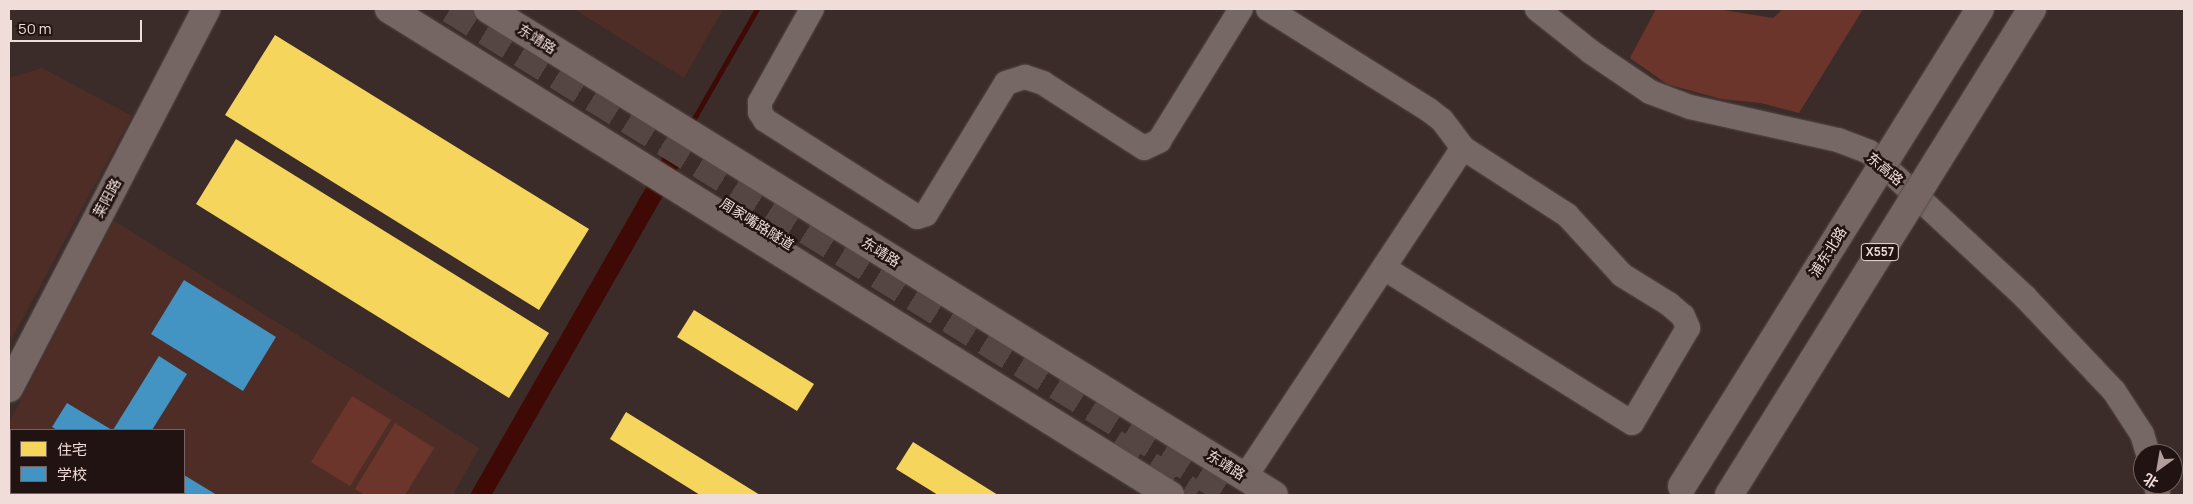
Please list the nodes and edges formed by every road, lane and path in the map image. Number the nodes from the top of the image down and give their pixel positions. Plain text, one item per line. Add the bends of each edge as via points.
1 (206, 9) edge
2 (389, 9) edge
3 (398, 9) edge
4 (488, 9) edge
5 (812, 9) edge
6 (1241, 9) edge
7 (1268, 9) edge
8 (1537, 9) edge
9 (1980, 9) edge
10 (2032, 9) edge
11 (1463, 148) junction
12 (1384, 268) junction
13 (9, 388) edge
14 (1114, 444) tunnel mouth
15 (2145, 444) edge
16 (1246, 478) junction
17 (1679, 490) edge
18 (1170, 495) edge
19 (1274, 495) edge
20 (1729, 495) edge

1 - 13 main road, 莱阳路
2 - 18 main road
3 - 14 main road, 周家嘴路隧道 via 700,188
4 - 16 main road, 东靖路
5 - 6 street via 760,102 760,112 765,120 917,217 926,214 1006,84 1025,77 1043,83 1144,148 1159,141
7 - 11 street via 1429,110 1442,120
8 - 15 street, 东高路 via 1591,52 1650,92 1690,108 1838,140 1868,152 2025,297 2114,391
9 - 17 main road, 浦东北路, bridge
10 - 20 main road, X557, bridge
11 - 12 street
11 - 12 street via 1567,215 1622,274 1683,316 1688,328 1682,343 1632,423
12 - 16 street
16 - 19 main road, 东靖路

